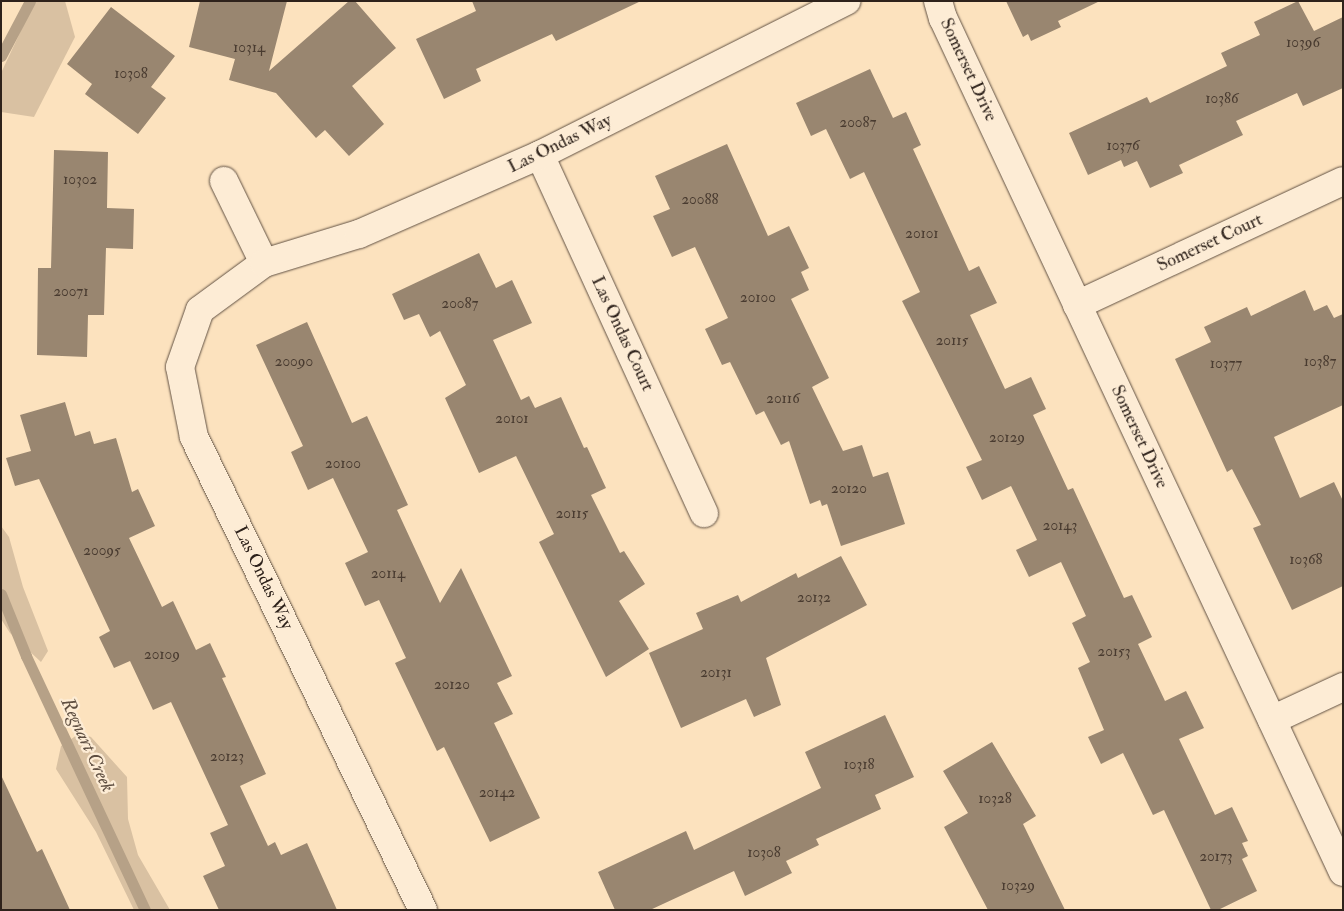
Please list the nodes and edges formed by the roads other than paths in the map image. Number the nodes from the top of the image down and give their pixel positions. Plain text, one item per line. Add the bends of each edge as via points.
1 (846, 1) edge
2 (938, 1) edge
3 (540, 155) junction
4 (224, 181) dead end
5 (1343, 181) edge
6 (264, 263) junction
7 (1077, 305) junction
8 (704, 513) dead end
9 (1343, 687) edge
10 (1272, 720) junction
11 (1343, 872) edge
12 (422, 910) edge

1 - 3 street, Las Ondas Way
2 - 7 street, Somerset Drive via 943,18
3 - 6 street, Las Ondas Way via 359,234
3 - 8 street, Las Ondas Court
4 - 6 street
5 - 7 street, Somerset Court
6 - 12 street, Las Ondas Way via 200,310 180,367 194,437
7 - 10 street, Somerset Drive
9 - 10 street
10 - 11 street, Somerset Drive

